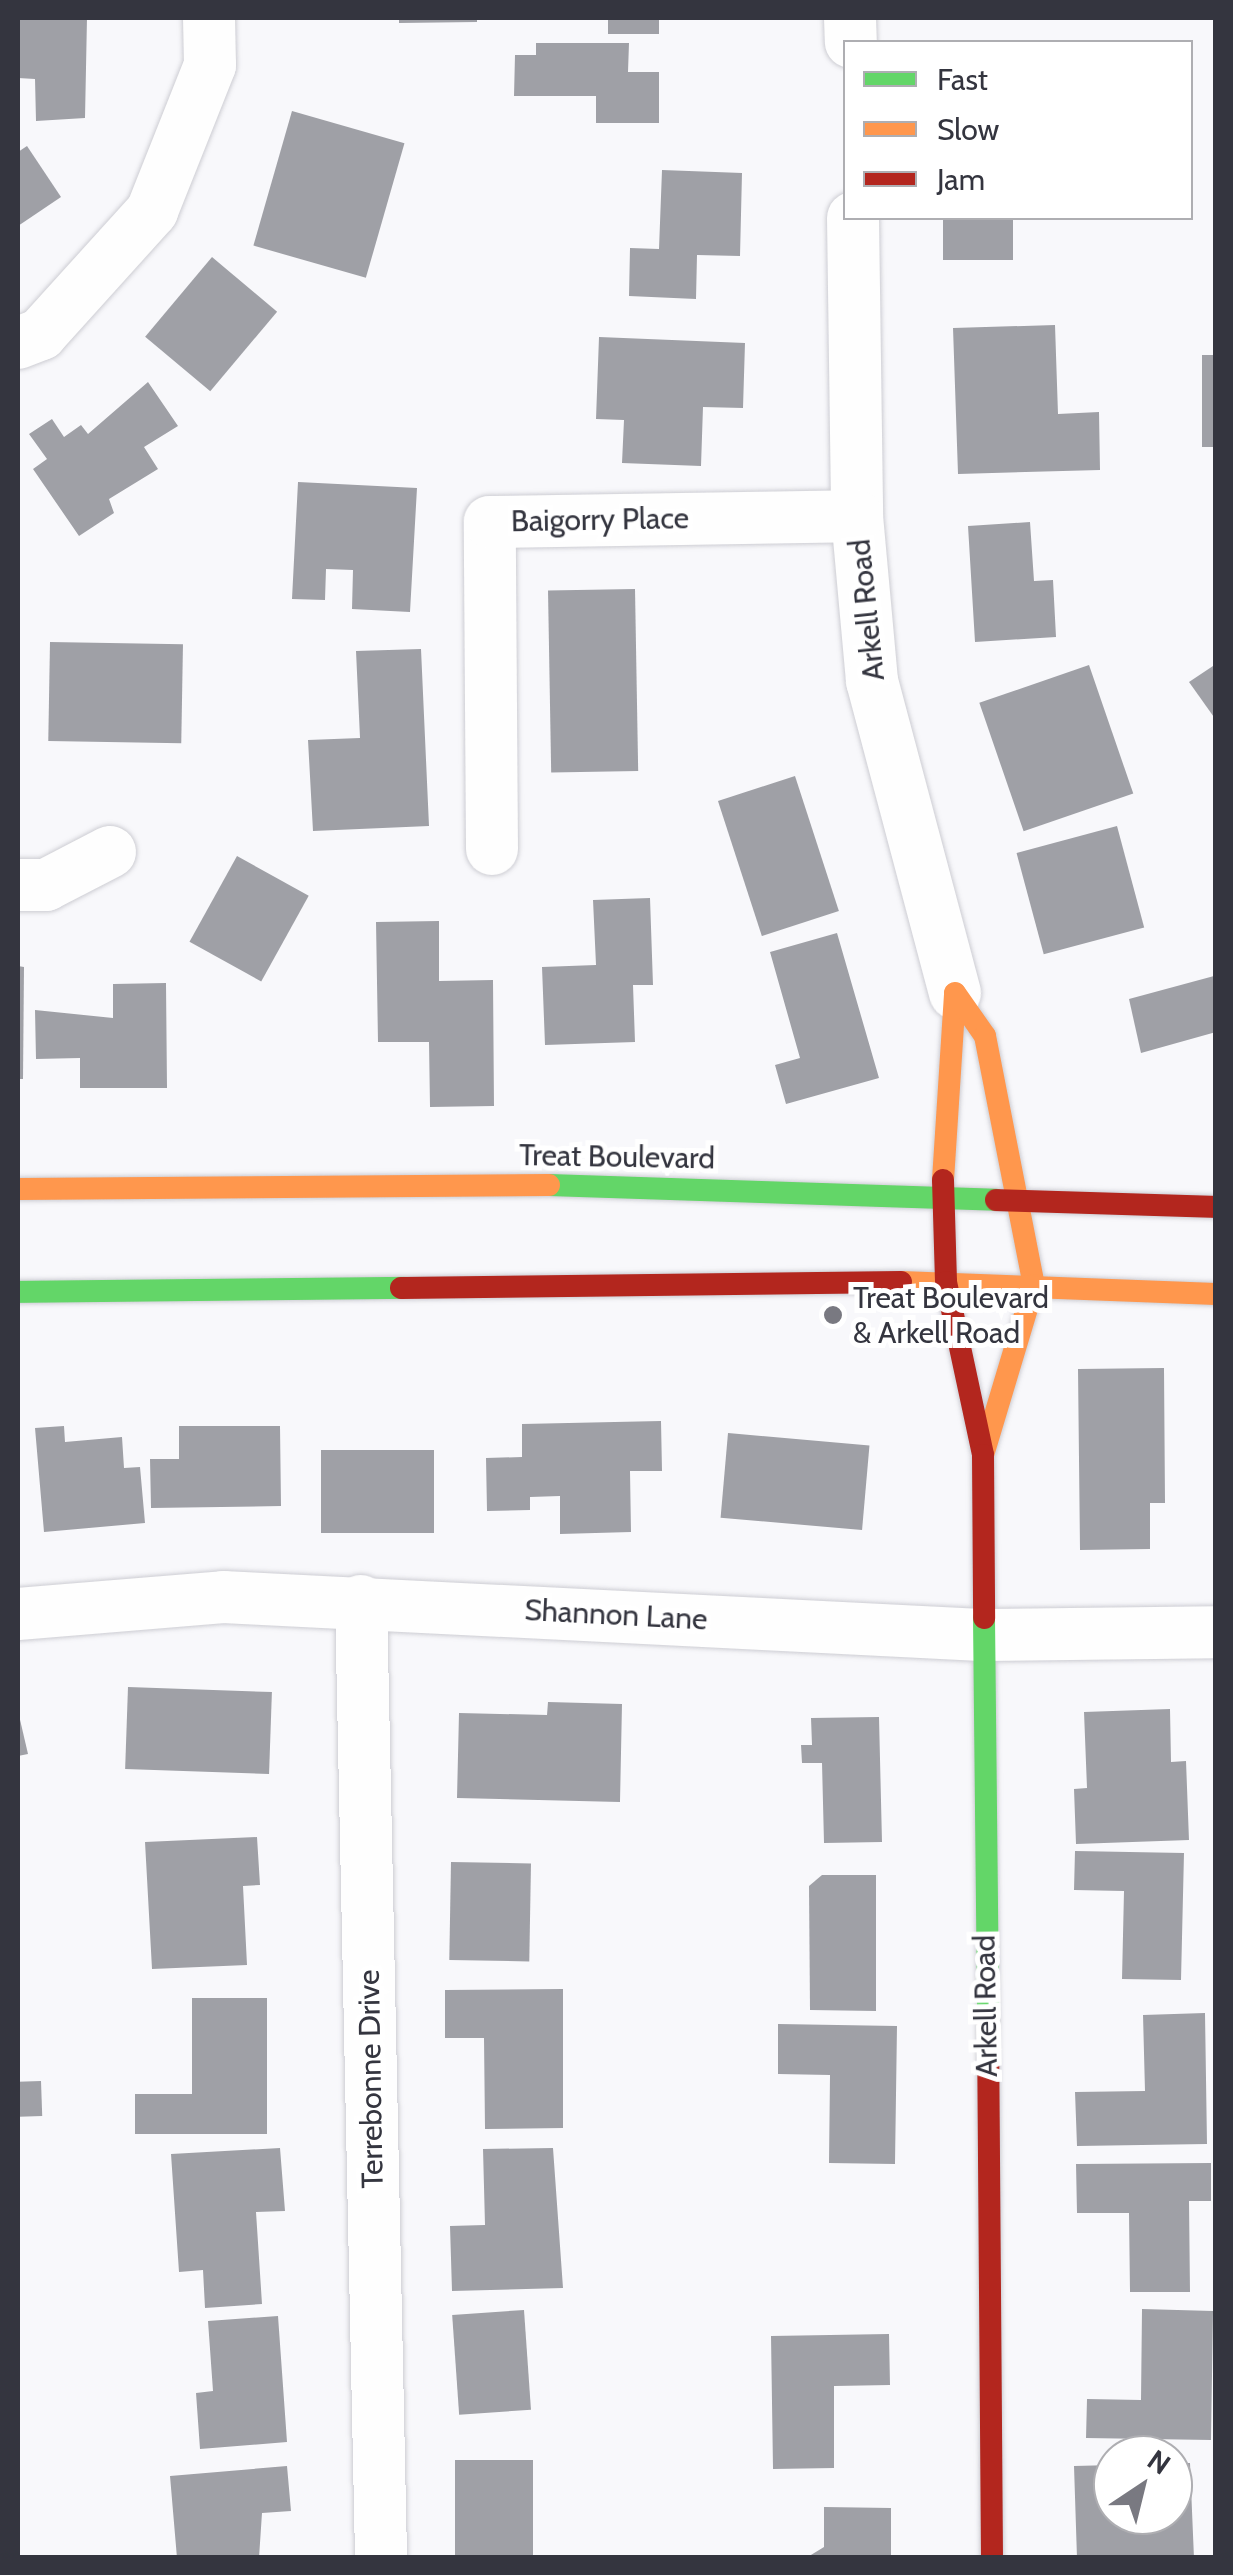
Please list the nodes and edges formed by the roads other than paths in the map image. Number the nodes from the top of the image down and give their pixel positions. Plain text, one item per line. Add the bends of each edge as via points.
1 (209, 18) edge
2 (853, 220) edge
3 (18, 343) edge
4 (857, 516) junction
5 (492, 849) dead end
6 (110, 852) dead end
7 (18, 885) edge
8 (955, 993) junction
9 (18, 1188) edge
10 (942, 1195) junction
11 (1018, 1198) junction
12 (1216, 1207) edge
13 (946, 1282) junction
14 (1034, 1285) junction
15 (18, 1292) edge
16 (1216, 1294) edge
17 (983, 1455) junction
18 (361, 1601) junction
19 (18, 1614) edge
20 (1216, 1632) edge
21 (981, 1635) junction
22 (381, 2558) edge
23 (992, 2558) edge

1 - 3 street via 210,65 152,211 41,334
2 - 4 street, Arkell Road
4 - 5 street, Baigorry Place via 490,522
4 - 8 street, Arkell Road via 872,680
6 - 7 street via 46,884
8 - 10 main road, Arkell Road
8 - 11 main road, Arkell Road via 986,1036
9 - 10 main road, Treat Boulevard via 546,1185
10 - 11 main road, Treat Boulevard
10 - 13 main road, Arkell Road
11 - 12 main road, Treat Boulevard
11 - 14 main road, Arkell Road
13 - 14 main road
13 - 15 main road
13 - 17 main road, Arkell Road
14 - 16 main road
14 - 17 main road, Arkell Road
17 - 21 main road, Arkell Road
18 - 19 street, Shannon Lane via 222,1597
18 - 21 street, Shannon Lane
18 - 22 street, Terrebonne Drive
20 - 21 street, Shannon Lane
21 - 23 main road, Arkell Road

